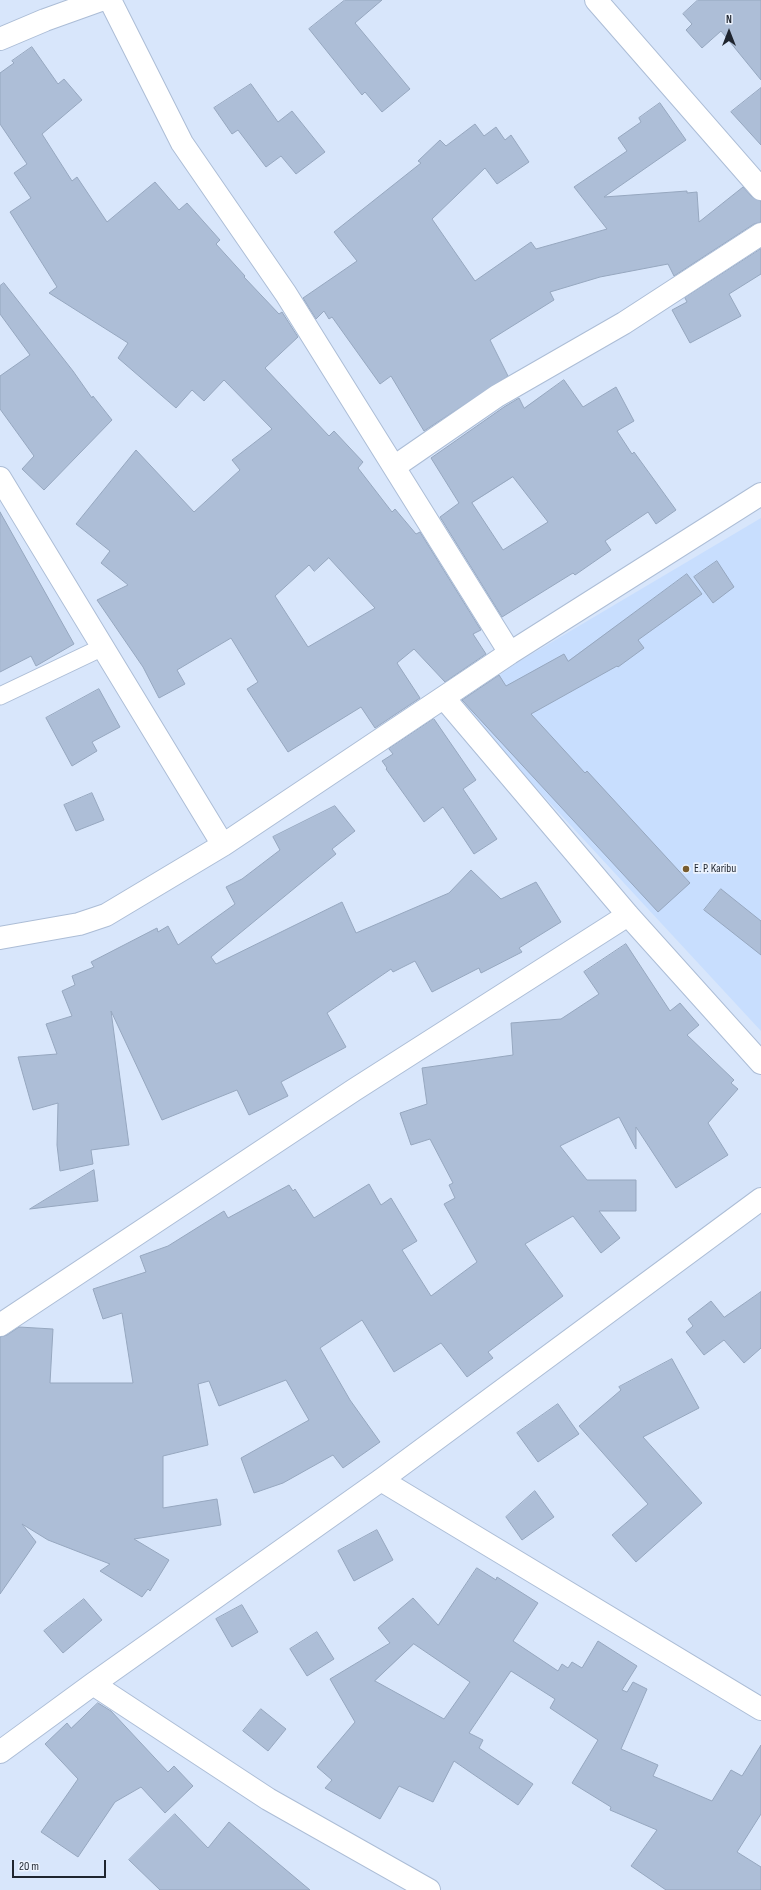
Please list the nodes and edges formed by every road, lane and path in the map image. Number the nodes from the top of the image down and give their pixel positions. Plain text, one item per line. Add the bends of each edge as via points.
1 (101, 0) edge
2 (110, 0) edge
3 (596, 0) edge
4 (0, 39) edge
5 (761, 189) edge
6 (761, 234) edge
7 (394, 468) junction
8 (0, 478) edge
9 (761, 494) edge
10 (102, 647) junction
11 (510, 653) junction
12 (0, 696) edge
13 (444, 698) junction
14 (223, 845) junction
15 (628, 915) junction
16 (0, 938) edge
17 (761, 1063) edge
18 (761, 1199) edge
19 (0, 1324) edge
20 (381, 1480) junction
21 (93, 1684) junction
22 (761, 1709) edge
23 (0, 1752) edge
24 (429, 1890) edge

1 - 4 street
2 - 7 street via 182,143 286,294
3 - 5 street
6 - 7 street via 624,323 497,396
7 - 11 street
8 - 10 street
9 - 11 street
10 - 12 lane
10 - 14 street
11 - 13 street
13 - 14 street
13 - 15 street
14 - 16 street via 106,915 79,924
15 - 17 street
15 - 19 street via 354,1090
18 - 20 street
20 - 21 street
20 - 22 street
21 - 23 street
21 - 24 street via 268,1799

